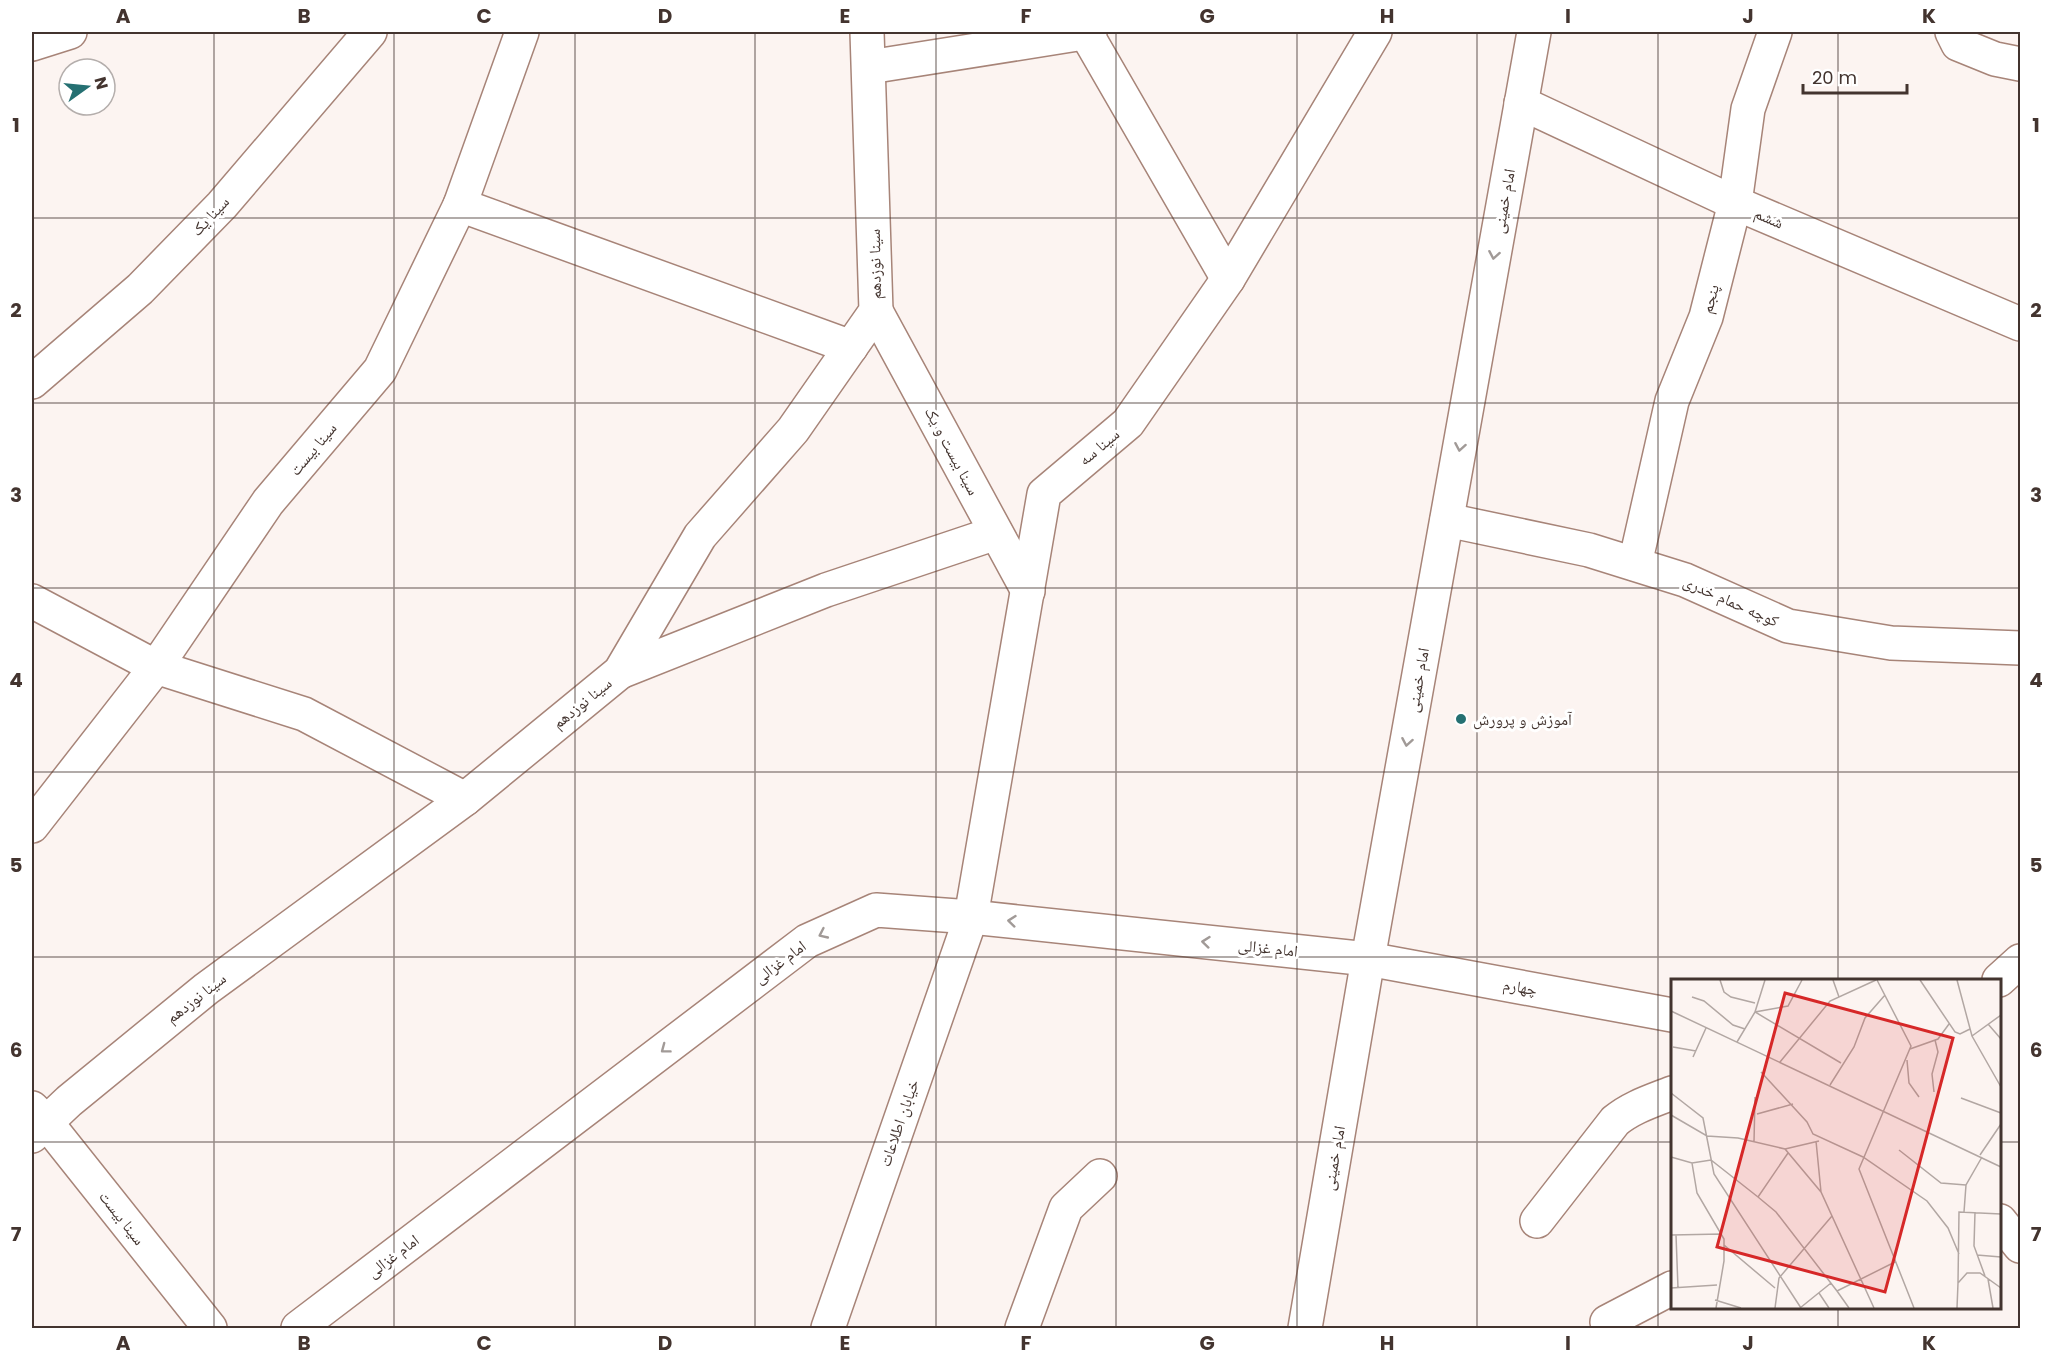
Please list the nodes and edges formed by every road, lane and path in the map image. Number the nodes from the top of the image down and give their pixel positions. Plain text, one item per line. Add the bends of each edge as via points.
1 (70, 32) edge
2 (370, 32) edge
3 (522, 32) edge
4 (867, 32) edge
5 (1088, 32) edge
6 (1375, 32) edge
7 (1534, 32) edge
8 (1775, 32) edge
9 (1952, 32) edge
10 (32, 44) edge
11 (2020, 64) edge
12 (869, 67) junction
13 (1521, 103) junction
14 (1735, 203) junction
15 (460, 205) junction
16 (1228, 279) junction
17 (876, 311) junction
18 (2020, 324) edge
19 (851, 346) junction
20 (32, 382) edge
21 (1447, 520) junction
22 (996, 533) junction
23 (1635, 564) junction
24 (1028, 591) junction
25 (32, 601) edge
26 (2020, 648) edge
27 (156, 667) junction
28 (620, 672) junction
29 (465, 799) junction
30 (32, 826) edge
31 (971, 917) junction
32 (1368, 959) junction
33 (2020, 961) edge
34 (2001, 979) edge
35 (1671, 1015) edge
36 (1671, 1093) edge
37 (36, 1122) edge
38 (1100, 1176) dead end
39 (1537, 1221) dead end
40 (1671, 1289) edge
41 (1607, 1323) dead end
42 (210, 1329) edge
43 (298, 1329) edge
44 (828, 1329) edge
45 (1022, 1329) edge
46 (1305, 1329) edge

1 - 10 street
2 - 20 street, سینا یک via 222,205 140,289
3 - 15 street, سینا بیست
4 - 12 street, سینا نوزدهم
5 - 12 street
5 - 16 street
6 - 16 street, سینا سه
7 - 13 street, امام خمینی
8 - 14 street, پنجم via 1748,109
9 - 11 street via 1958,44
12 - 17 street, سینا نوزدهم
13 - 14 street, ششم
13 -> 21 street, امام خمینی
14 - 18 street, ششم
14 - 23 street, پنجم via 1706,317 1672,401
15 - 19 street
15 - 27 street, سینا بیست via 380,370 268,502
16 - 24 street, سینا سه via 1128,423 1044,494
17 - 19 street, سینا نوزدهم
17 - 22 street, سینا بیست و یک
19 - 28 street, سینا نوزدهم via 793,430 700,536
21 - 23 street, کوچه حمام خدری via 1589,550
21 -> 32 street, امام خمینی
22 - 24 street, سینا بیست و یک
22 - 28 street via 826,590
23 - 26 street, کوچه حمام خدری via 1685,580 1788,626 1891,643
24 - 31 street, سینا سه
25 - 27 street
27 - 29 street via 304,714
27 - 30 street, سینا بیست
28 - 29 street, سینا نوزدهم
29 - 37 street, سینا نوزدهم via 206,989 69,1101
32 -> 31 street, امام غزالی
31 -> 43 street, امام غزالی via 876,910 807,941
31 - 44 street, خیابان اطلاعات
32 - 35 street, چهارم
32 - 46 street, امام خمینی
33 - 34 street
36 - 39 street via 1642,1104 1615,1121
37 - 42 street, سینا بیست
38 - 45 street via 1066,1208
40 - 41 street

